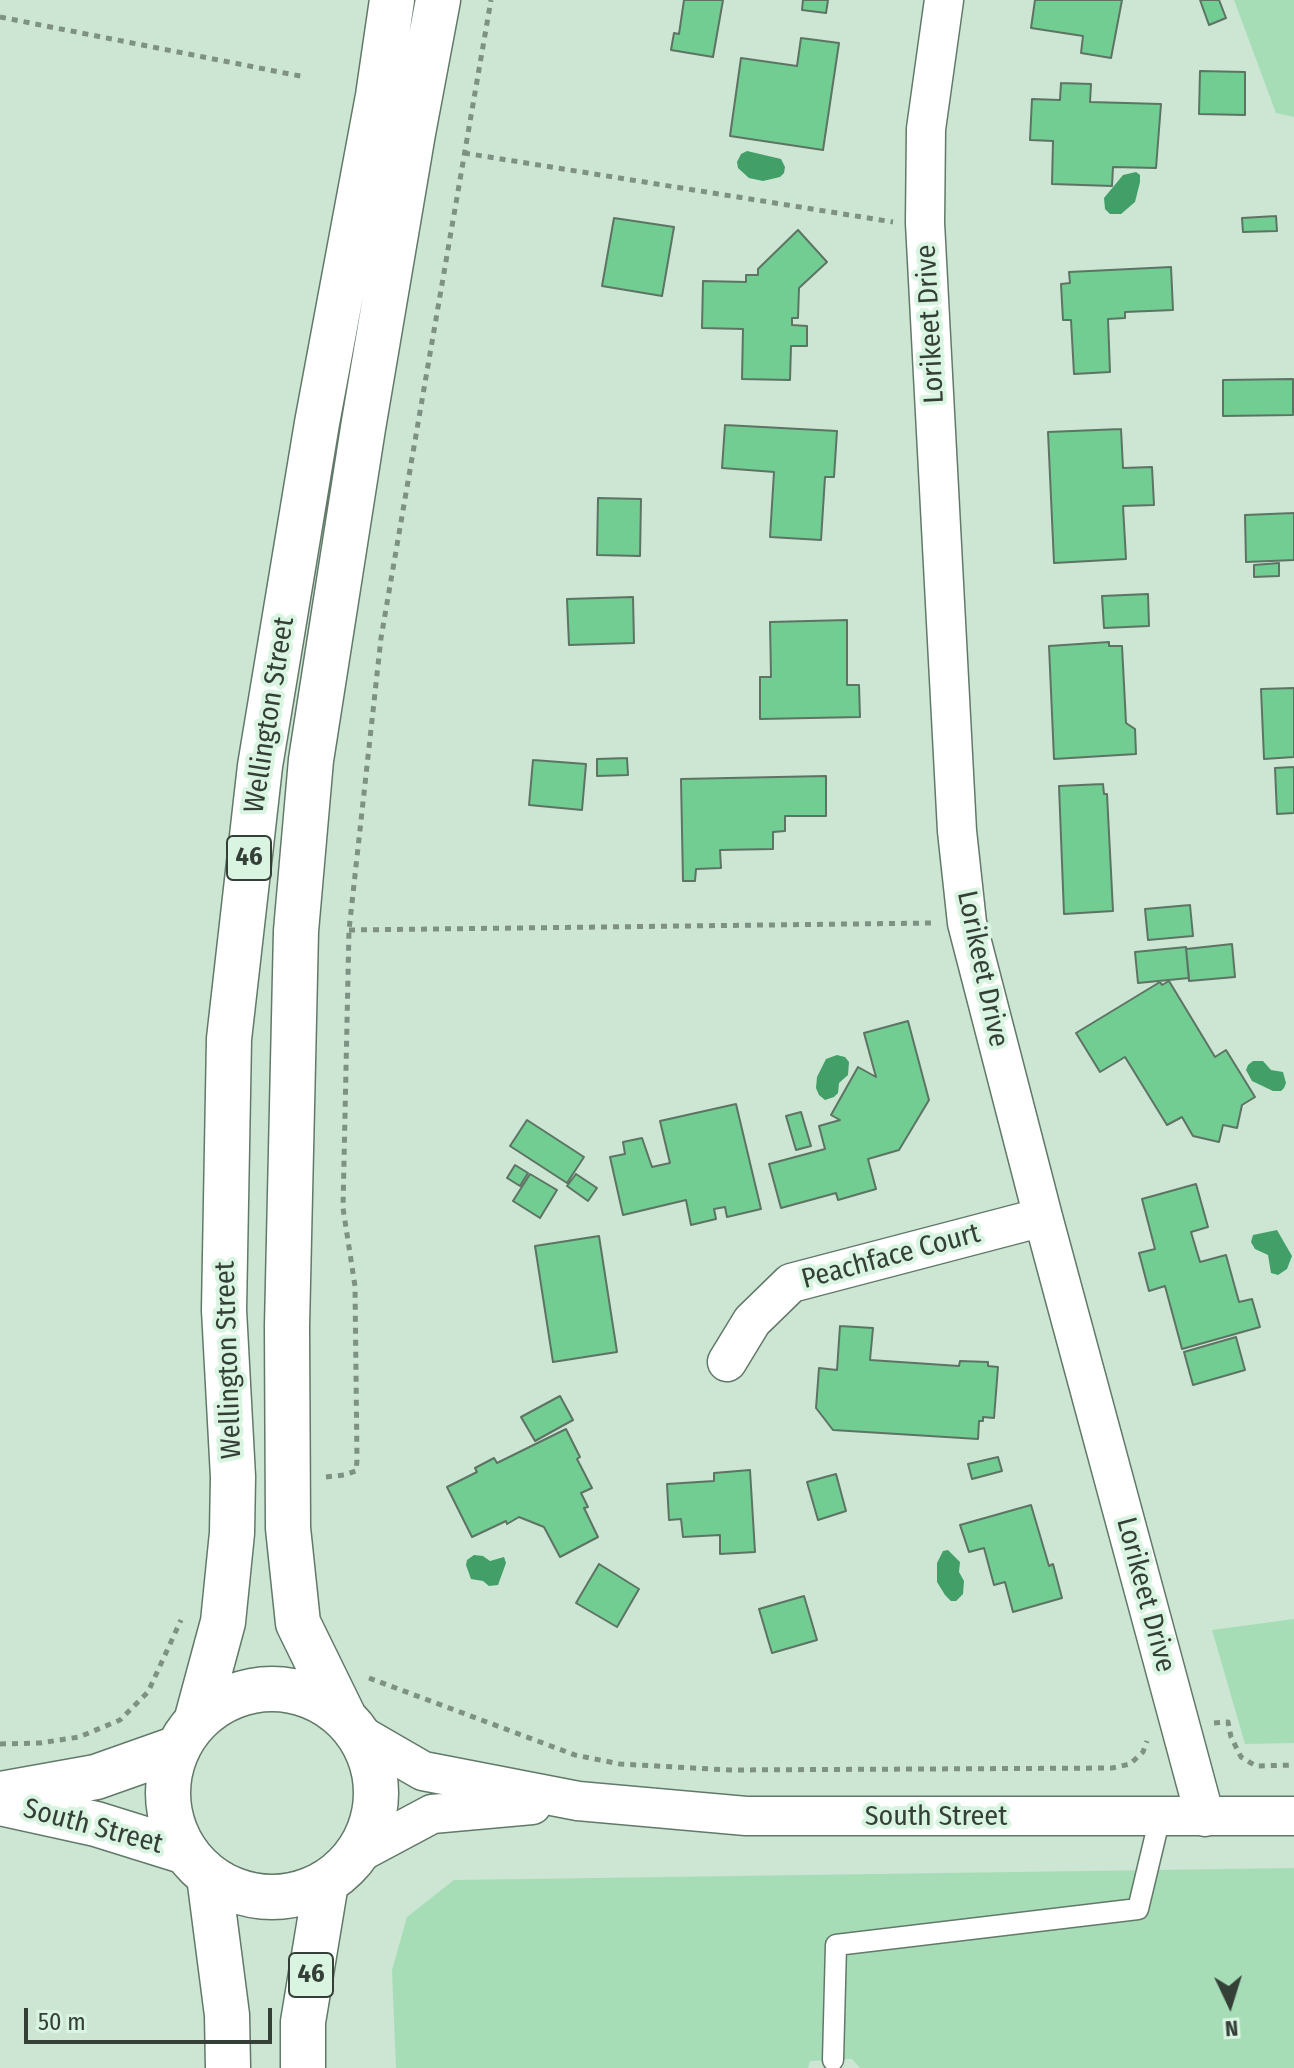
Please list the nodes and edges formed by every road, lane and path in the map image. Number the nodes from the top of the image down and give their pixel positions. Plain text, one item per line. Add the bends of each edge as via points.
1 (392, 0) edge
2 (438, 0) edge
3 (491, 0) edge
4 (944, 0) edge
5 (0, 17) edge
6 (305, 77) dead end
7 (464, 153) junction
8 (925, 223) junction
9 (967, 923) junction
10 (349, 930) junction
11 (1043, 1217) junction
12 (727, 1362) dead end
13 (326, 1491) dead end
14 (183, 1616) dead end
15 (364, 1673) dead end
16 (351, 1725) junction
17 (1179, 1725) junction
18 (187, 1735) junction
19 (0, 1744) edge
20 (1294, 1765) edge
21 (0, 1794) edge
22 (578, 1801) junction
23 (0, 1803) edge
24 (1294, 1816) edge
25 (1160, 1817) junction
26 (1205, 1817) junction
27 (359, 1853) junction
28 (197, 1864) junction
29 (326, 1883) junction
30 (833, 2060) dead end
31 (228, 2068) edge
32 (303, 2068) edge

1 - 18 main road, Wellington Street / 46 via 258,781 229,1039 224,1310 232,1533 223,1622
2 - 16 main road, Wellington Street / 46 via 316,730 296,931 288,1528 298,1623
3 - 7 path
4 - 8 street, Lorikeet Drive via 926,129
5 - 6 path
7 - 8 path
7 - 10 path via 381,638
8 - 9 street, Lorikeet Drive via 957,831
9 - 10 path
9 - 11 street, Lorikeet Drive
10 - 13 path via 343,1208 355,1286 357,1460 356,1471 326,1477
11 - 12 street, Peachface Court via 791,1283 752,1321
11 - 17 street, Lorikeet Drive
14 - 19 path via 148,1692 120,1720 79,1737
15 - 17 path via 575,1755 620,1764 730,1770 1112,1768 1130,1764 1143,1752 1147,1726
16 - 18 main road via 325,1702 291,1690 260,1689 225,1700
16 - 22 street, South Street via 423,1771
16 - 27 main road, Wellington Street / 46 via 374,1767 377,1803
17 - 20 path via 1228,1722 1241,1757 1256,1766
17 - 26 street, Lorikeet Drive
18 - 21 main road, South Street via 96,1777
18 - 28 main road, Wellington Street / 46 via 168,1782 170,1818
22 - 25 street, South Street via 746,1816
22 - 27 street, South Street via 432,1814
23 - 28 main road, South Street via 96,1824
24 - 26 street, South Street
25 - 26 street, South Street
25 - 30 lane via 1138,1909 836,1945
27 - 29 main road, Wellington Street / 46
28 - 29 main road, Wellington Street / 46 via 229,1888 265,1897 292,1896
28 - 31 main road, Wellington Street / 46 via 227,2015
29 - 32 main road, 46 via 303,2022

